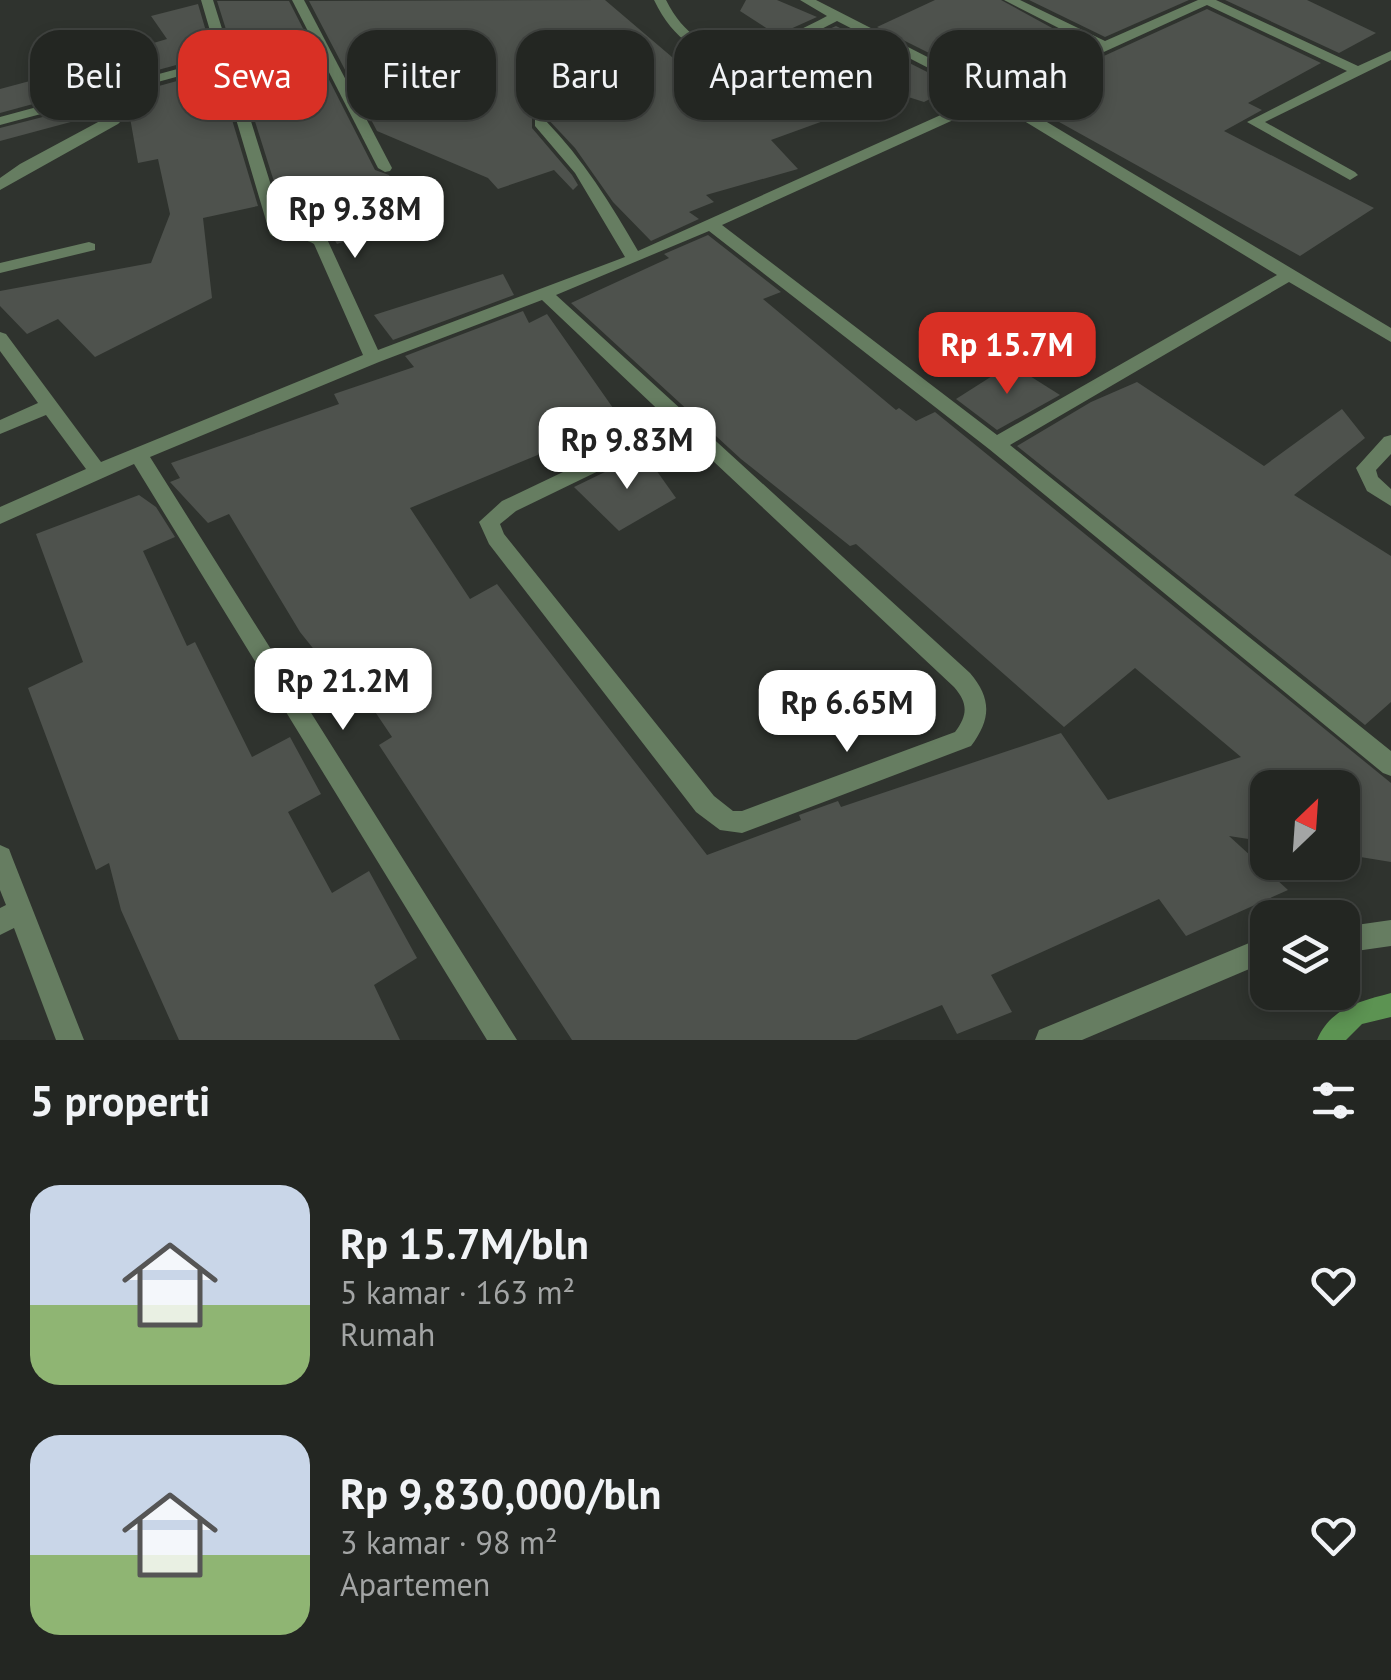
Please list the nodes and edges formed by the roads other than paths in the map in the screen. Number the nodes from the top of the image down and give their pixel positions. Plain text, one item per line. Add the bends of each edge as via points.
1 (207, 0) edge
2 (298, 0) edge
3 (660, 0) edge
4 (806, 0) edge
5 (1010, 0) edge
6 (1207, 0) edge
7 (836, 16) junction
8 (216, 30) edge
9 (1071, 30) edge
10 (1103, 45) edge
11 (1391, 56) edge
12 (929, 63) edge
13 (1358, 70) junction
14 (30, 112) edge
15 (0, 120) edge
16 (115, 120) edge
17 (243, 120) edge
18 (944, 120) edge
19 (1033, 120) edge
20 (540, 123) dead end
21 (0, 168) edge
22 (25, 168) junction
23 (384, 168) dead end
24 (1350, 175) dead end
25 (0, 185) edge
26 (711, 224) junction
27 (89, 247) dead end
28 (634, 259) junction
29 (0, 268) edge
30 (1289, 275) junction
31 (544, 294) junction
32 (1391, 336) edge
33 (0, 338) edge
34 (373, 358) junction
35 (48, 407) junction
36 (684, 422) junction
37 (0, 427) edge
38 (1391, 442) edge
39 (996, 444) junction
40 (138, 454) junction
41 (98, 472) junction
42 (1391, 499) edge
43 (0, 516) edge
44 (1391, 765) edge
45 (0, 857) edge
46 (11, 916) edge
47 (1391, 933) edge
48 (1360, 937) edge
49 (1250, 956) edge
50 (70, 1040) edge
51 (503, 1040) edge
52 (1048, 1040) edge

1 - 8 street
2 - 23 street
3 - 7 street via 676,29 730,56 785,42
4 - 7 street
5 - 9 street
6 - 10 street
6 - 13 street
7 - 12 street
11 - 13 street
13 - 24 street via 1254,122
14 - 15 street
16 - 22 street
17 - 34 street via 278,234 321,242
18 - 26 street
19 - 30 street
20 - 28 street via 597,191
21 - 22 street
22 - 25 street
26 - 28 street
26 - 39 street
27 - 29 street
28 - 31 street
30 - 32 street
30 - 39 street
31 - 34 street
31 - 36 street
33 - 35 street
34 - 40 street
35 - 37 street
35 - 41 street
36 - 36 street via 974,694 980,708 963,739 742,822 729,822 705,804 489,522 509,506
38 - 42 street via 1366,474
39 - 44 street
40 - 41 street
40 - 51 street
41 - 43 street
45 - 46 street
46 - 50 street
47 - 48 street
49 - 52 street

